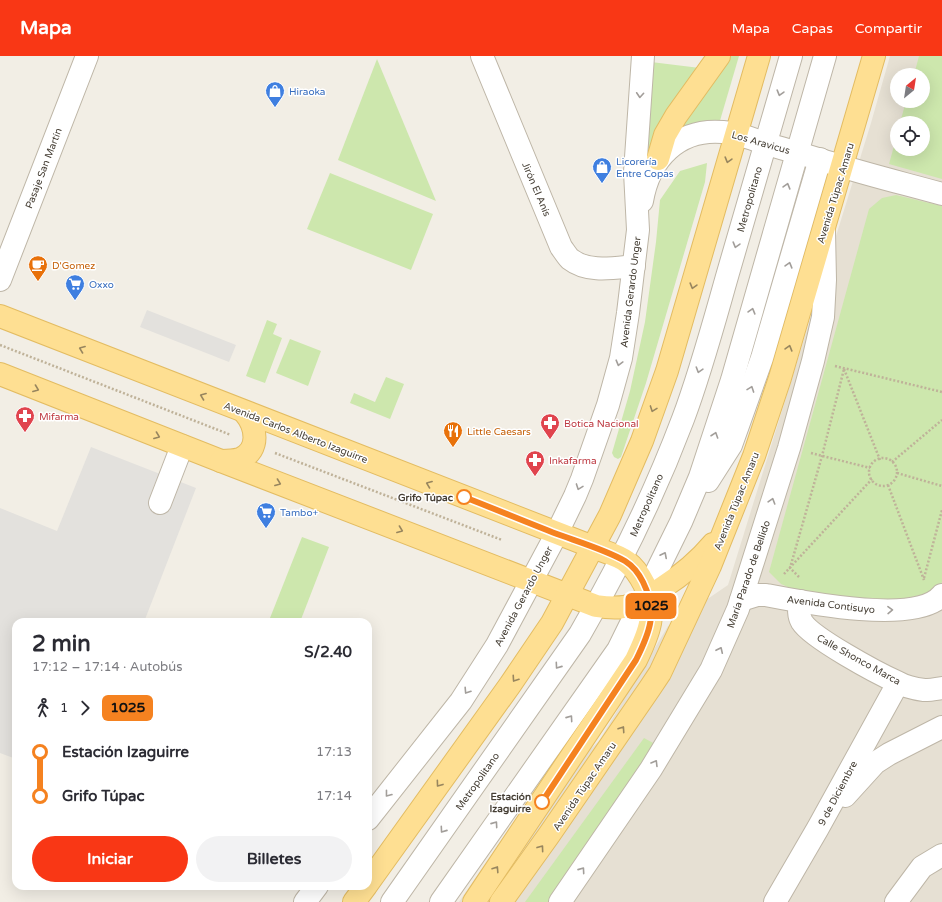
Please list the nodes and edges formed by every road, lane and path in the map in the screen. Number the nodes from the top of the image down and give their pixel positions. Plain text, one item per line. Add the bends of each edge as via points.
1 (86, 56) edge
2 (482, 56) edge
3 (643, 56) edge
4 (720, 56) edge
5 (759, 56) edge
6 (791, 56) edge
7 (825, 56) edge
8 (874, 56) edge
9 (735, 134) junction
10 (765, 143) junction
11 (797, 152) junction
12 (658, 159) junction
13 (820, 160) junction
14 (843, 167) junction
15 (942, 194) edge
16 (824, 228) junction
17 (638, 230) junction
18 (634, 266) junction
19 (0, 280) edge
20 (0, 316) edge
21 (813, 361) junction
22 (844, 369) junction
23 (0, 374) edge
24 (942, 392) edge
25 (245, 412) junction
26 (942, 420) edge
27 (182, 446) junction
28 (789, 448) junction
29 (822, 456) junction
30 (880, 460) junction
31 (221, 462) junction
32 (892, 462) junction
33 (870, 468) junction
34 (897, 473) junction
35 (872, 479) junction
36 (888, 485) junction
37 (942, 486) edge
38 (160, 503) dead end
39 (942, 510) edge
40 (681, 522) junction
41 (724, 530) junction
42 (557, 534) junction
43 (593, 547) junction
44 (621, 559) junction
45 (790, 568) junction
46 (802, 579) dead end
47 (924, 580) junction
48 (532, 581) junction
49 (568, 595) junction
50 (646, 596) junction
51 (937, 599) edge
52 (741, 600) junction
53 (800, 601) junction
54 (596, 606) junction
55 (898, 683) junction
56 (942, 688) edge
57 (942, 727) edge
58 (372, 815) edge
59 (818, 828) junction
60 (942, 855) edge
61 (372, 877) edge
62 (314, 890) edge
63 (363, 890) edge
64 (305, 902) edge
65 (354, 902) edge
66 (392, 902) edge
67 (441, 902) edge
68 (474, 902) edge
69 (501, 902) edge
70 (560, 902) edge
71 (775, 902) edge
72 (896, 902) edge

1 - 19 street, Pasaje San Martín
2 - 18 street, Jirón El Anís via 561,247 569,258 579,265 591,268
3 -> 17 street, Avenida Gerardo Unger via 635,172
4 - 12 main road via 676,116 665,135
5 - 9 main road
6 -> 10 street, Metropolitano
7 - 11 street
8 - 14 main road, Avenida Túpac Amaru
9 - 10 street, Los Aravicus
9 - 12 street, Los Aravicus via 715,131 695,135 674,144
9 -> 43 main road via 667,371 639,447 610,515
10 - 11 street, Los Aravicus
10 -> 44 street, Metropolitano via 690,399 666,460
11 - 13 street, Los Aravicus
40 -> 11 street via 700,477 724,406
12 - 17 street, Los Aravicus via 644,191
13 - 14 street, Los Aravicus
40 -> 13 street via 731,445 762,358
14 - 15 street, Los Aravicus
14 - 16 main road, Avenida Túpac Amaru
16 - 21 street, María Parado de Bellido via 826,280
41 -> 16 main road, Avenida Túpac Amaru via 757,449
17 - 18 street, Avenida Gerardo Unger
18 -> 42 street, Avenida Gerardo Unger via 621,358 608,405 575,496
25 -> 20 main road, Avenida Carlos Alberto Izaguirre
21 - 22 path
21 - 28 street, María Parado de Bellido
22 - 24 path
22 - 29 path
22 - 30 path
23 -> 27 main road
25 - 31 main road via 255,436 252,450 241,458
42 -> 25 main road, Avenida Carlos Alberto Izaguirre
26 - 32 path
27 - 31 main road
27 - 38 street
28 - 29 path
52 -> 28 street, María Parado de Bellido
29 - 33 path
29 - 45 path
30 - 32 path
30 - 33 path
31 -> 48 main road
32 - 34 path
33 - 35 path
34 - 36 path
34 - 37 path
35 - 36 path via 881,486
35 - 45 path
36 - 47 path
39 - 47 path
50 -> 40 street
41 - 50 main road via 691,568
69 -> 41 main road, Avenida Túpac Amaru via 656,678 694,602
42 - 43 main road, Avenida Carlos Alberto Izaguirre
42 - 48 street, Avenida Gerardo Unger
43 - 44 main road, Avenida Carlos Alberto Izaguirre
43 - 49 main road
44 - 50 main road, Avenida Carlos Alberto Izaguirre via 638,574
44 - 54 street, Metropolitano
45 - 46 path
47 - 51 path
48 - 49 main road
48 -> 58 street, Avenida Gerardo Unger via 497,645 461,701
49 - 54 main road
49 -> 61 main road via 510,685
50 - 54 main road via 633,605 622,608
67 -> 50 street via 618,650
68 -> 50 main road via 636,660 646,641 650,624 651,610
53 -> 51 street, Avenida Contisuyo via 872,610 904,609
52 - 53 street, Avenida Contisuyo via 766,595
70 -> 52 street, María Parado de Bellido via 651,769 711,670
53 - 55 street, Calle Shonco Marca via 799,616 812,633
54 -> 66 street, Metropolitano via 580,634
55 - 56 street, Calle Shonco Marca via 923,690
55 - 59 street, 9 de Diciembre
57 - 59 street via 875,763
59 - 71 street, 9 de Diciembre
60 - 72 street via 922,868
62 - 64 street
63 - 65 main road

